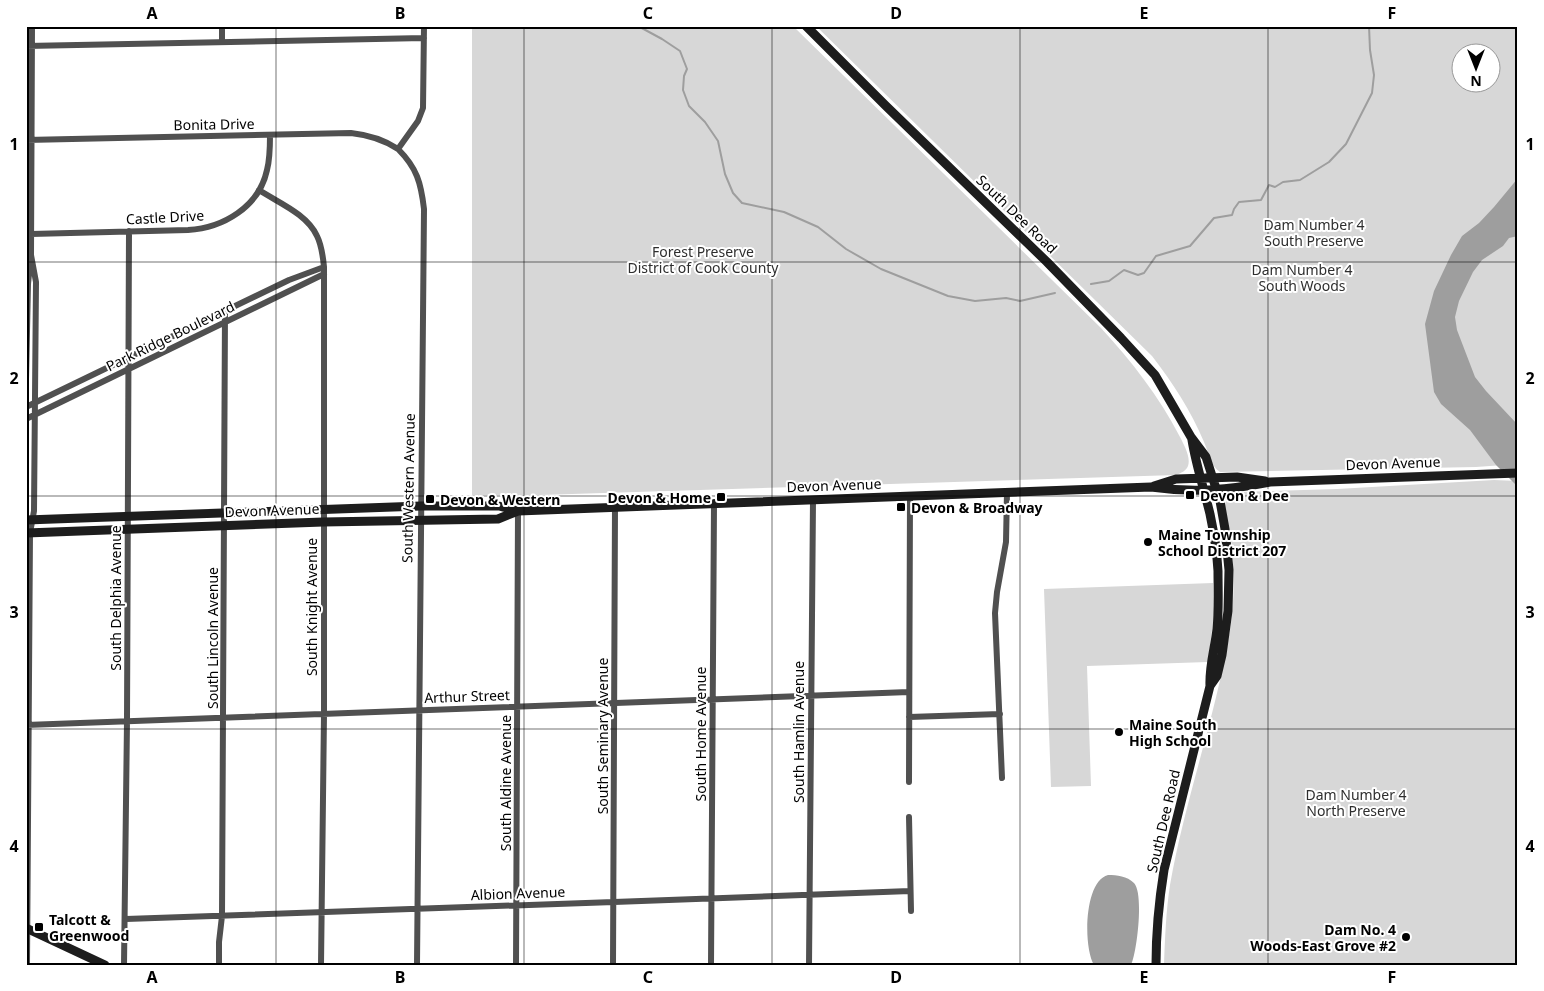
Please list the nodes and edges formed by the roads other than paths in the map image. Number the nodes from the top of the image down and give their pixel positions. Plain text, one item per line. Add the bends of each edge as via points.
1 (32, 26) edge
2 (222, 26) edge
3 (424, 26) edge
4 (806, 26) edge
5 (424, 38) junction
6 (222, 42) junction
7 (29, 46) edge
8 (270, 135) junction
9 (29, 140) edge
10 (398, 149) junction
11 (259, 190) junction
12 (129, 231) junction
13 (31, 234) junction
14 (31, 255) junction
15 (324, 271) junction
16 (225, 311) junction
17 (226, 322) junction
18 (129, 358) junction
19 (128, 370) junction
20 (26, 379) edge
21 (34, 404) junction
22 (26, 407) edge
23 (34, 415) junction
24 (26, 419) edge
25 (1191, 437) junction
26 (1518, 473) edge
27 (1200, 478) junction
28 (1213, 478) junction
29 (1270, 482) junction
30 (1151, 487) junction
31 (1203, 490) junction
32 (1216, 490) junction
33 (1007, 492) junction
34 (910, 496) junction
35 (813, 500) junction
36 (714, 504) junction
37 (420, 506) junction
38 (615, 507) junction
39 (323, 508) junction
40 (518, 511) junction
41 (224, 512) junction
42 (127, 516) junction
43 (28, 518) edge
44 (420, 520) junction
45 (323, 522) junction
46 (224, 526) junction
47 (127, 529) junction
48 (28, 533) edge
49 (1210, 686) junction
50 (909, 692) junction
51 (811, 696) junction
52 (713, 699) junction
53 (616, 703) junction
54 (517, 707) junction
55 (419, 710) junction
56 (324, 714) junction
57 (1000, 714) junction
58 (908, 717) junction
59 (224, 718) junction
60 (127, 721) junction
61 (27, 725) edge
62 (1002, 778) dead end
63 (909, 782) dead end
64 (909, 817) dead end
65 (910, 890) junction
66 (810, 895) junction
67 (711, 898) junction
68 (614, 902) junction
69 (517, 906) junction
70 (418, 909) junction
71 (911, 911) dead end
72 (320, 912) junction
73 (222, 916) junction
74 (126, 918) junction
75 (27, 928) edge
76 (27, 965) edge
77 (105, 965) edge
78 (124, 965) edge
79 (219, 965) edge
80 (321, 965) edge
81 (418, 965) edge
82 (516, 965) edge
83 (613, 965) edge
84 (711, 965) edge
85 (809, 965) edge
86 (1156, 965) edge

1 - 7 street
2 - 6 street
3 - 5 street
4 - 25 street, South Dee Road via 1122,338 1155,375
5 - 6 street
5 - 10 street via 422,116
6 - 7 street
7 - 9 street
8 - 9 street, Bonita Drive
8 - 10 street, Bonita Drive via 365,134
8 - 11 street, Castle Drive via 267,172
9 - 13 street
10 - 37 street, South Western Avenue via 417,174 424,209
11 - 12 street, Castle Drive via 236,215 220,224 188,230
11 - 15 street, South Knight Avenue via 304,219 312,228 321,246
12 - 13 street, Castle Drive
12 - 18 street, South Delphia Avenue
13 - 14 street
14 - 20 street
14 - 21 street via 36,282
15 - 16 street, Park Ridge Boulevard via 301,275
15 - 17 street, Park Ridge Boulevard
15 - 39 street, South Knight Avenue
16 - 17 street, South Lincoln Avenue
16 - 18 street, Park Ridge Boulevard
17 - 19 street, Park Ridge Boulevard
17 - 41 street, South Lincoln Avenue
18 - 19 street, South Delphia Avenue
18 - 21 street, Park Ridge Boulevard
19 - 23 street, Park Ridge Boulevard
19 - 42 street, South Delphia Avenue
21 - 22 street, Park Ridge Boulevard
21 - 23 street
23 - 24 street, Park Ridge Boulevard
23 - 43 street via 34,512
25 - 27 street, South Dee Road
25 - 28 street, South Dee Road via 1206,457
26 - 29 street, Devon Avenue
27 - 28 street, Devon Avenue
27 - 30 street, Devon Avenue via 1176,479
27 - 31 street, South Dee Road
28 - 29 street, Devon Avenue via 1237,477
28 - 32 street, South Dee Road
29 - 32 street, Devon Avenue
30 - 31 street, Devon Avenue
30 - 33 street, Devon Avenue
31 - 32 street, Devon Avenue
31 - 49 street, South Dee Road via 1215,538 1218,571 1217,629 1209,673
32 - 49 street, South Dee Road via 1228,550 1229,594 1222,655 1217,676
33 - 34 street, Devon Avenue
33 - 57 street via 1006,542 995,614
34 - 35 street, Devon Avenue
34 - 50 street
35 - 36 street, Devon Avenue
35 - 51 street, South Hamlin Avenue
36 - 38 street, Devon Avenue
36 - 52 street, South Home Avenue
37 - 39 street, Devon Avenue
37 - 40 street, Devon Avenue via 499,506
37 - 44 street, South Western Avenue
38 - 40 street, Devon Avenue
38 - 53 street, South Seminary Avenue
39 - 41 street, Devon Avenue
39 - 45 street, South Knight Avenue
40 - 44 street, Devon Avenue via 498,519
40 - 54 street, South Aldine Avenue
41 - 42 street, Devon Avenue
41 - 46 street, South Lincoln Avenue
42 - 43 street, Devon Avenue
42 - 47 street, South Delphia Avenue
43 - 48 street
44 - 45 street, Devon Avenue
44 - 55 street, South Western Avenue
45 - 46 street, Devon Avenue
45 - 56 street, South Knight Avenue
46 - 47 street, Devon Avenue
46 - 59 street, South Lincoln Avenue
47 - 48 street, Devon Avenue
47 - 60 street, South Delphia Avenue
48 - 61 street
49 - 86 street, South Dee Road via 1164,870
50 - 51 street, Arthur Street
50 - 58 street
51 - 52 street, Arthur Street
51 - 66 street, South Hamlin Avenue
52 - 53 street, Arthur Street
52 - 67 street, South Home Avenue
53 - 54 street, Arthur Street
53 - 68 street, South Seminary Avenue
54 - 55 street, Arthur Street
54 - 69 street, South Aldine Avenue
55 - 56 street, Arthur Street
55 - 70 street, South Western Avenue
56 - 59 street, Arthur Street
56 - 72 street, South Knight Avenue
57 - 58 street
57 - 62 street
58 - 63 street
59 - 60 street, Arthur Street
59 - 73 street, South Lincoln Avenue
60 - 61 street, Arthur Street
60 - 74 street, South Delphia Avenue
61 - 75 street
64 - 65 street
65 - 66 street, Albion Avenue
65 - 71 street
66 - 67 street, Albion Avenue
66 - 85 street, South Hamlin Avenue
67 - 68 street, Albion Avenue
67 - 84 street, South Home Avenue
68 - 69 street, Albion Avenue
68 - 83 street, South Seminary Avenue
69 - 70 street, Albion Avenue
69 - 82 street, South Aldine Avenue
70 - 72 street, Albion Avenue
70 - 81 street, South Western Avenue
72 - 73 street, Albion Avenue
72 - 80 street, South Knight Avenue
73 - 74 street, Albion Avenue
73 - 79 street, South Lincoln Avenue
74 - 78 street, South Delphia Avenue
75 - 76 street
75 - 77 street

